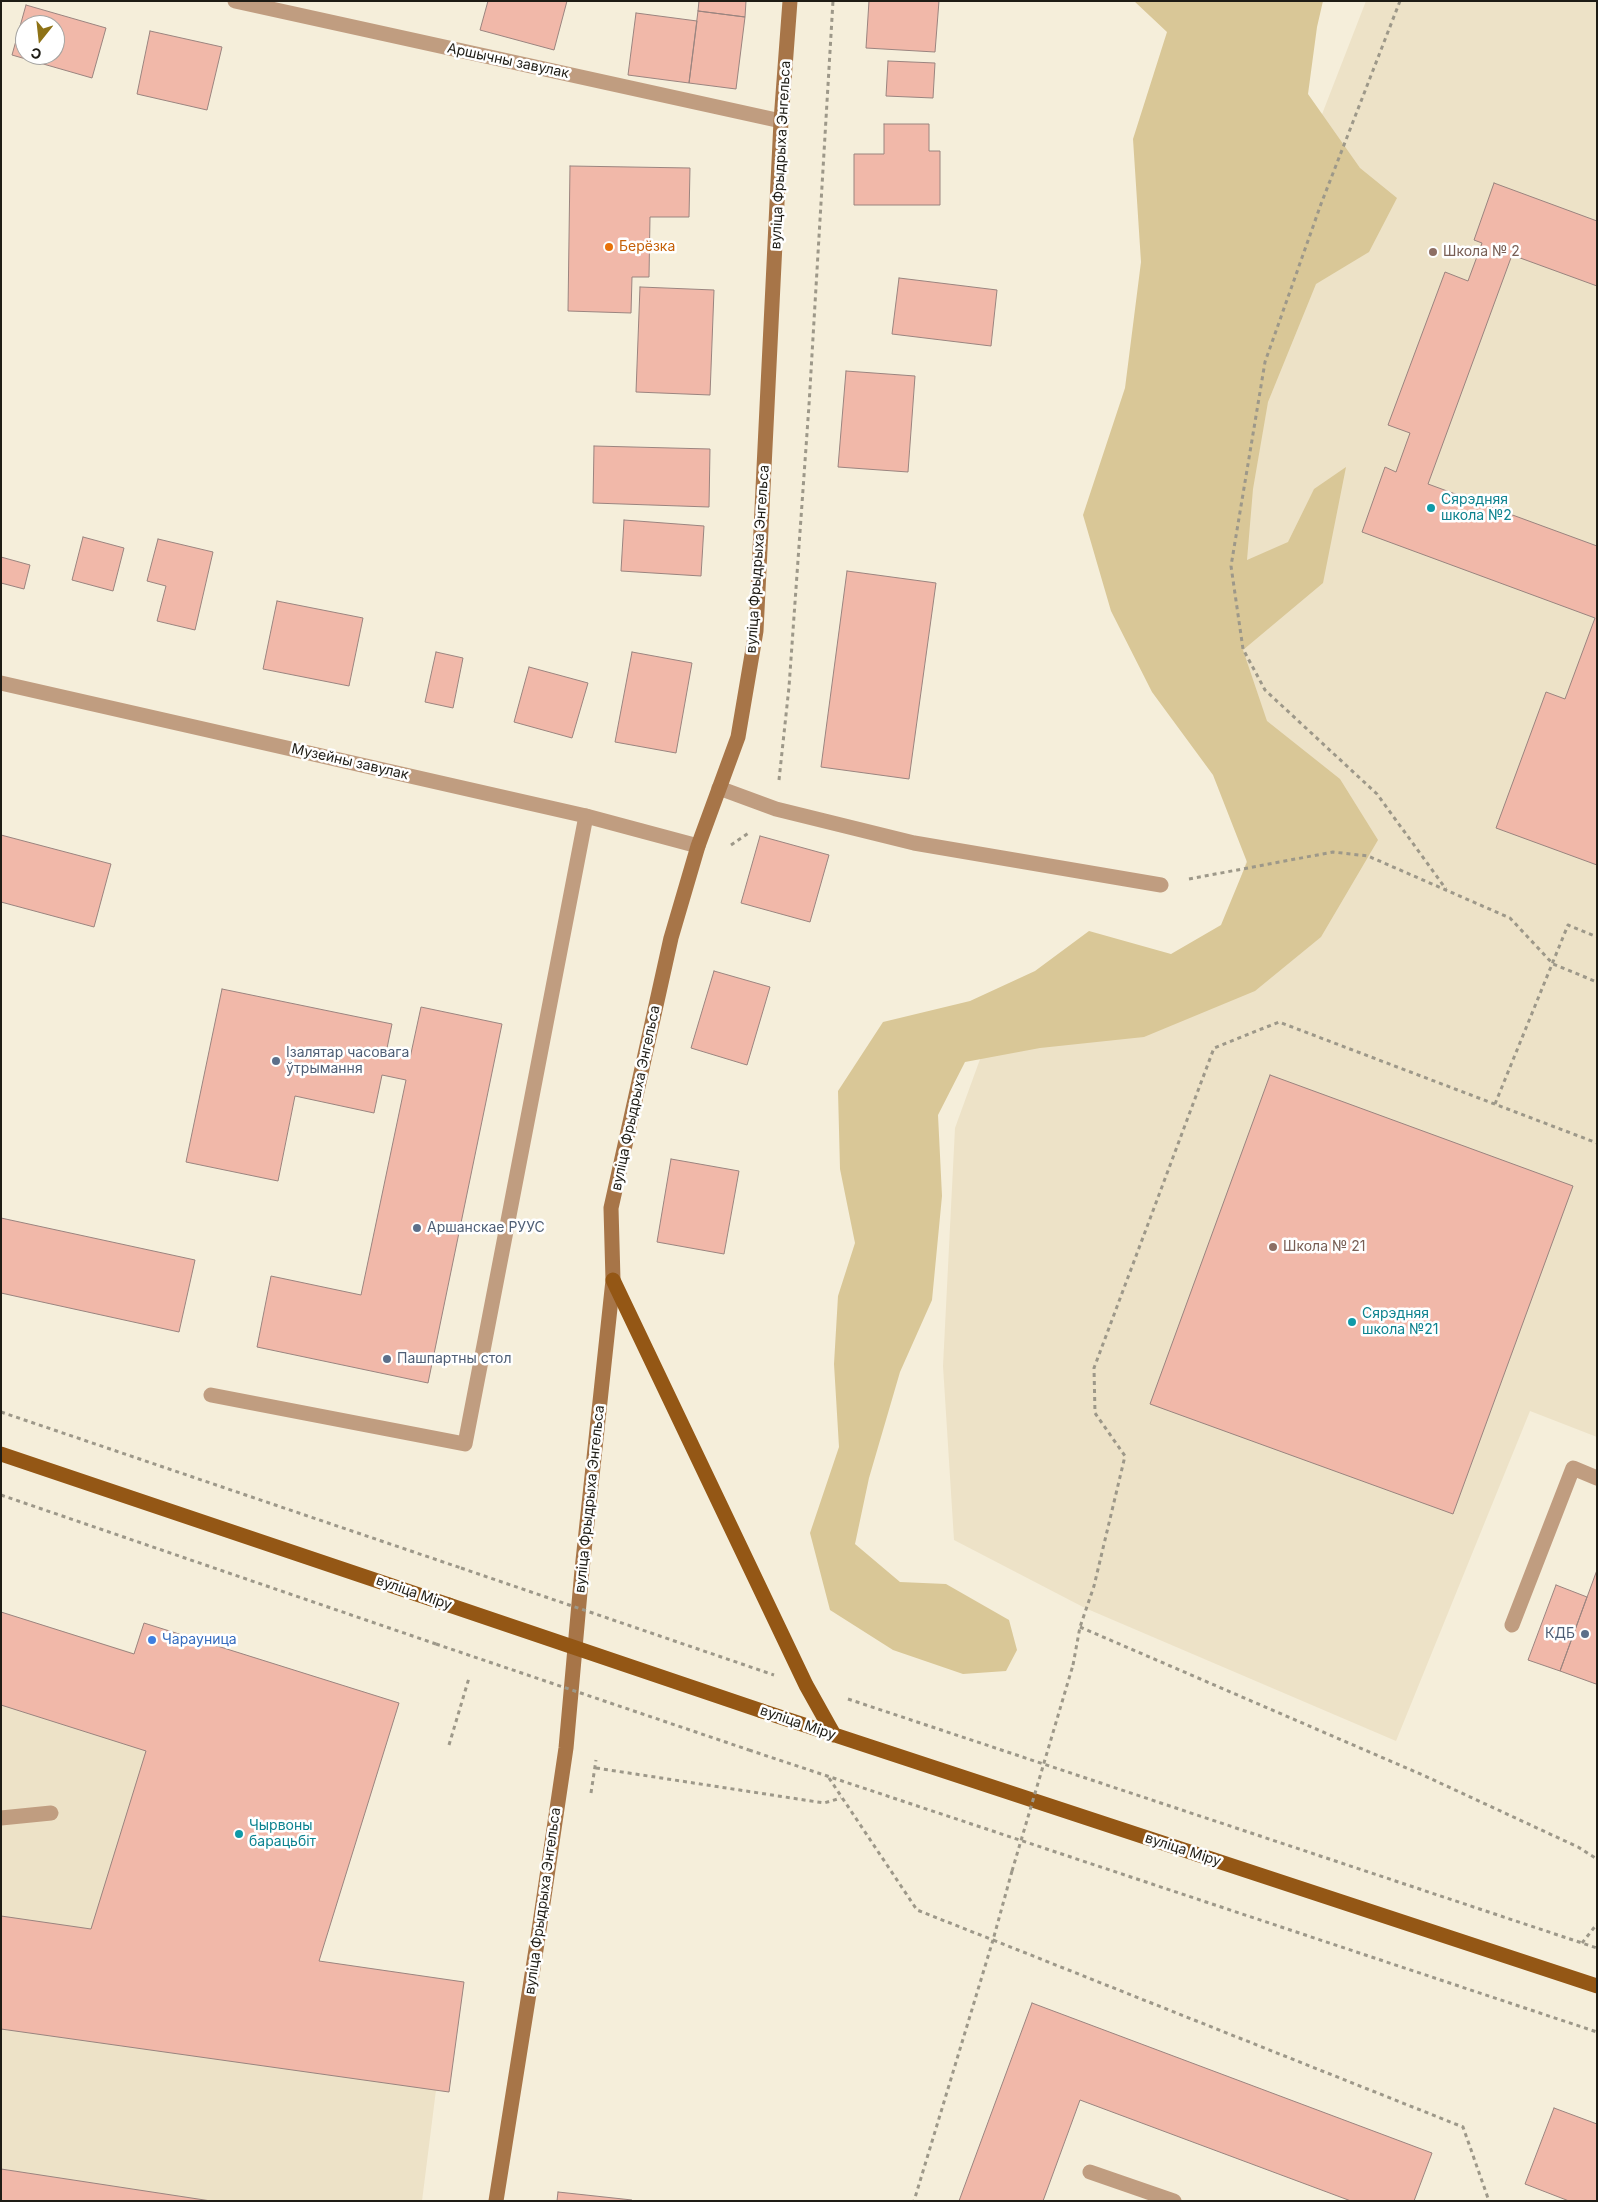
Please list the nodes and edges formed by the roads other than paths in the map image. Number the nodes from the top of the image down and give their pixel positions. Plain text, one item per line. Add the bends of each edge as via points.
1 (235, 1) edge
2 (790, 1) edge
3 (782, 121) junction
4 (1, 682) edge
5 (719, 788) junction
6 (586, 816) junction
7 (698, 846) junction
8 (1161, 885) road end
9 (613, 1280) junction
10 (211, 1395) dead end
11 (1, 1454) edge
12 (1597, 1478) edge
13 (1512, 1625) dead end
14 (834, 1735) junction
15 (51, 1813) dead end
16 (1, 1818) edge
17 (1597, 1986) edge
18 (1090, 2172) dead end
19 (496, 2201) edge
20 (1174, 2201) edge

1 - 3 street, Аршычны завулак
2 - 3 main road, вуліца Фрыдрыха Энгельса
3 - 5 main road, вуліца Фрыдрыха Энгельса via 756,631 738,737
4 - 6 street, Музейны завулак
5 - 7 main road, вуліца Фрыдрыха Энгельса
5 - 8 street via 776,809 914,844
6 - 7 street, Музейны завулак
6 - 10 street via 466,1444
7 - 9 main road, вуліца Фрыдрыха Энгельса via 671,938 611,1208
9 - 14 main road via 806,1685
9 - 19 main road, вуліца Фрыдрыха Энгельса via 566,1748
11 - 14 main road, вуліца Міру, bridge
12 - 13 street via 1573,1468
14 - 17 main road, вуліца Міру
15 - 16 street
18 - 20 street

